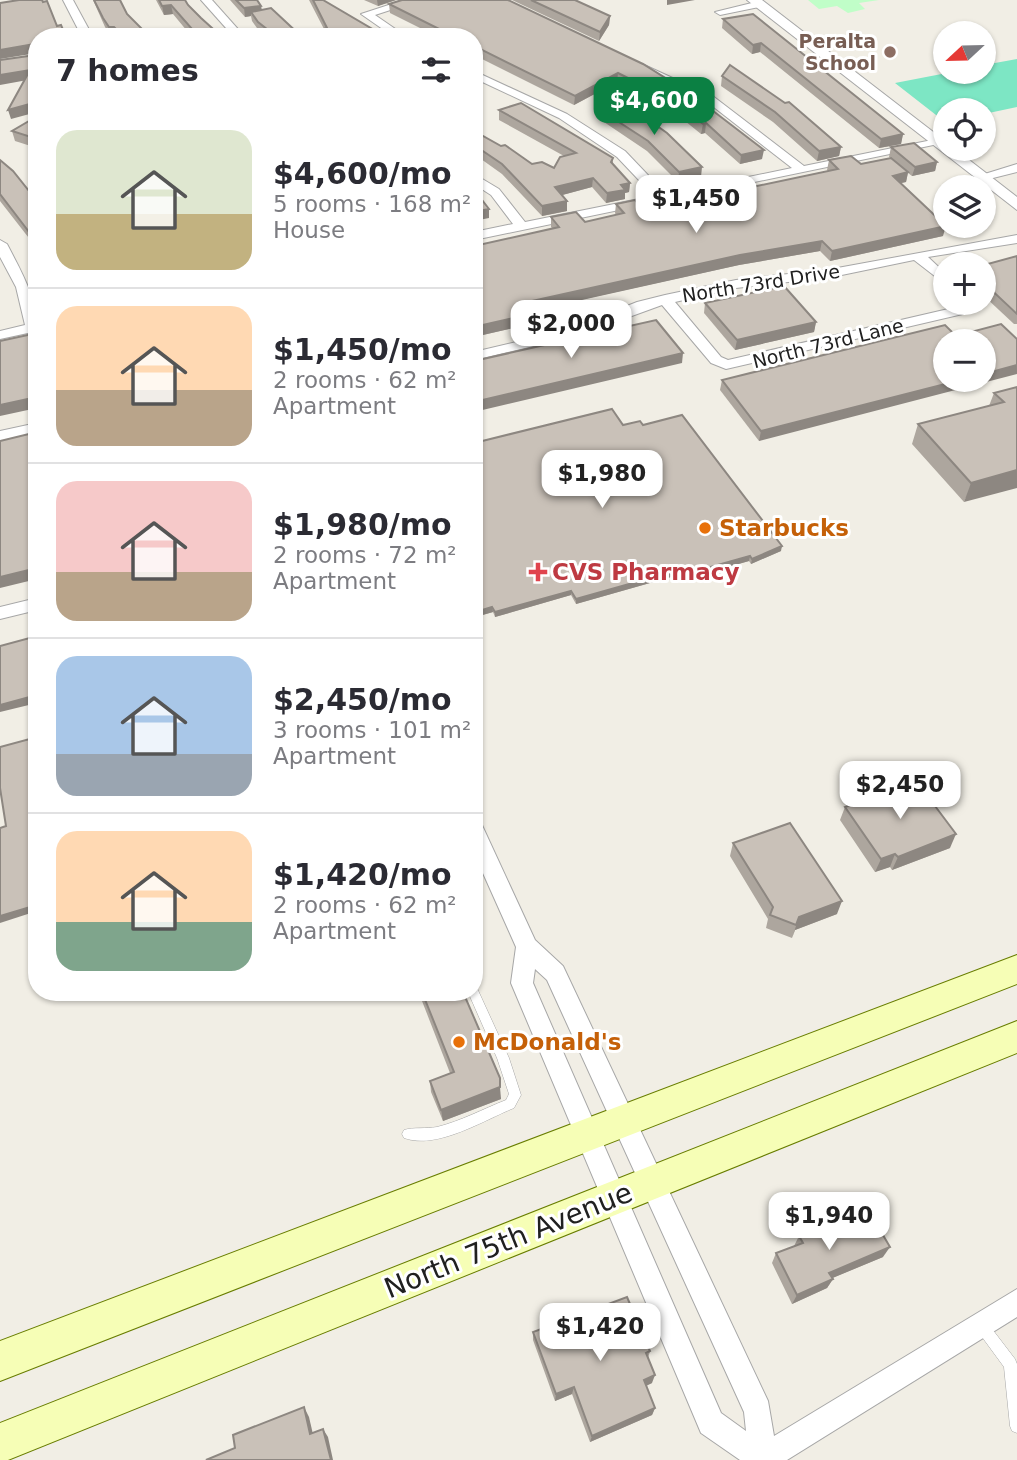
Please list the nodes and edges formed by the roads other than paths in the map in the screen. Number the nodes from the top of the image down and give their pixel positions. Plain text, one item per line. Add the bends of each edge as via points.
1 (68, 0) edge
2 (206, 0) edge
3 (416, 0) edge
4 (757, 2) edge
5 (720, 12) dead end
6 (83, 28) edge
7 (232, 28) edge
8 (387, 28) edge
9 (636, 64) edge
10 (483, 78) edge
11 (933, 140) edge
12 (933, 144) edge
13 (960, 161) edge
14 (1017, 168) edge
15 (802, 170) junction
16 (978, 175) edge
17 (989, 175) edge
18 (483, 184) edge
19 (996, 189) edge
20 (664, 199) junction
21 (1017, 205) edge
22 (522, 227) junction
23 (1017, 231) edge
24 (483, 234) edge
25 (1017, 239) edge
26 (0, 244) edge
27 (971, 245) junction
28 (917, 255) junction
29 (933, 269) edge
30 (665, 299) junction
31 (28, 303) edge
32 (941, 315) edge
33 (28, 329) edge
34 (0, 335) edge
35 (483, 354) edge
36 (28, 430) edge
37 (0, 436) edge
38 (28, 606) edge
39 (0, 613) edge
40 (483, 849) edge
41 (527, 947) junction
42 (1017, 969) edge
43 (477, 1001) edge
44 (1017, 1037) edge
45 (624, 1121) junction
46 (408, 1133) dead end
47 (588, 1135) junction
48 (653, 1182) junction
49 (615, 1198) junction
50 (1017, 1301) edge
51 (981, 1325) junction
52 (0, 1361) edge
53 (1017, 1426) edge
54 (0, 1443) edge
55 (762, 1460) edge

1 - 6 street
2 - 7 street
3 - 8 street via 366,14
4 - 5 street
4 - 11 street
9 - 15 street via 710,99
10 - 20 street via 563,116 621,154
12 - 15 street
13 - 16 street
14 - 17 street
15 - 20 street
18 - 22 street via 495,192
19 - 21 street
20 - 22 street
22 - 24 street
23 - 27 street, North 73rd Drive
25 - 27 street, North 73rd Drive
26 - 31 street
27 - 28 street, North 73rd Drive
28 - 29 street
28 - 30 street, North 73rd Drive
30 - 32 street, North 73rd Lane via 716,360 726,365
30 - 35 street, North 73rd Drive via 572,333
33 - 34 street
36 - 37 street
38 - 39 street
40 - 41 street
41 - 45 street via 555,973
41 - 47 street via 523,983
42 - 45 main road
43 - 46 lane via 515,1095 510,1104 422,1137
44 - 48 main road, North 75th Avenue
45 - 47 main road
45 - 48 street
47 - 49 street
47 - 52 main road
48 - 49 main road, North 75th Avenue
48 - 55 street via 758,1411
49 - 54 main road, North 75th Avenue
49 - 55 street via 711,1423
50 - 51 street
51 - 53 lane via 1010,1364
51 - 55 street

